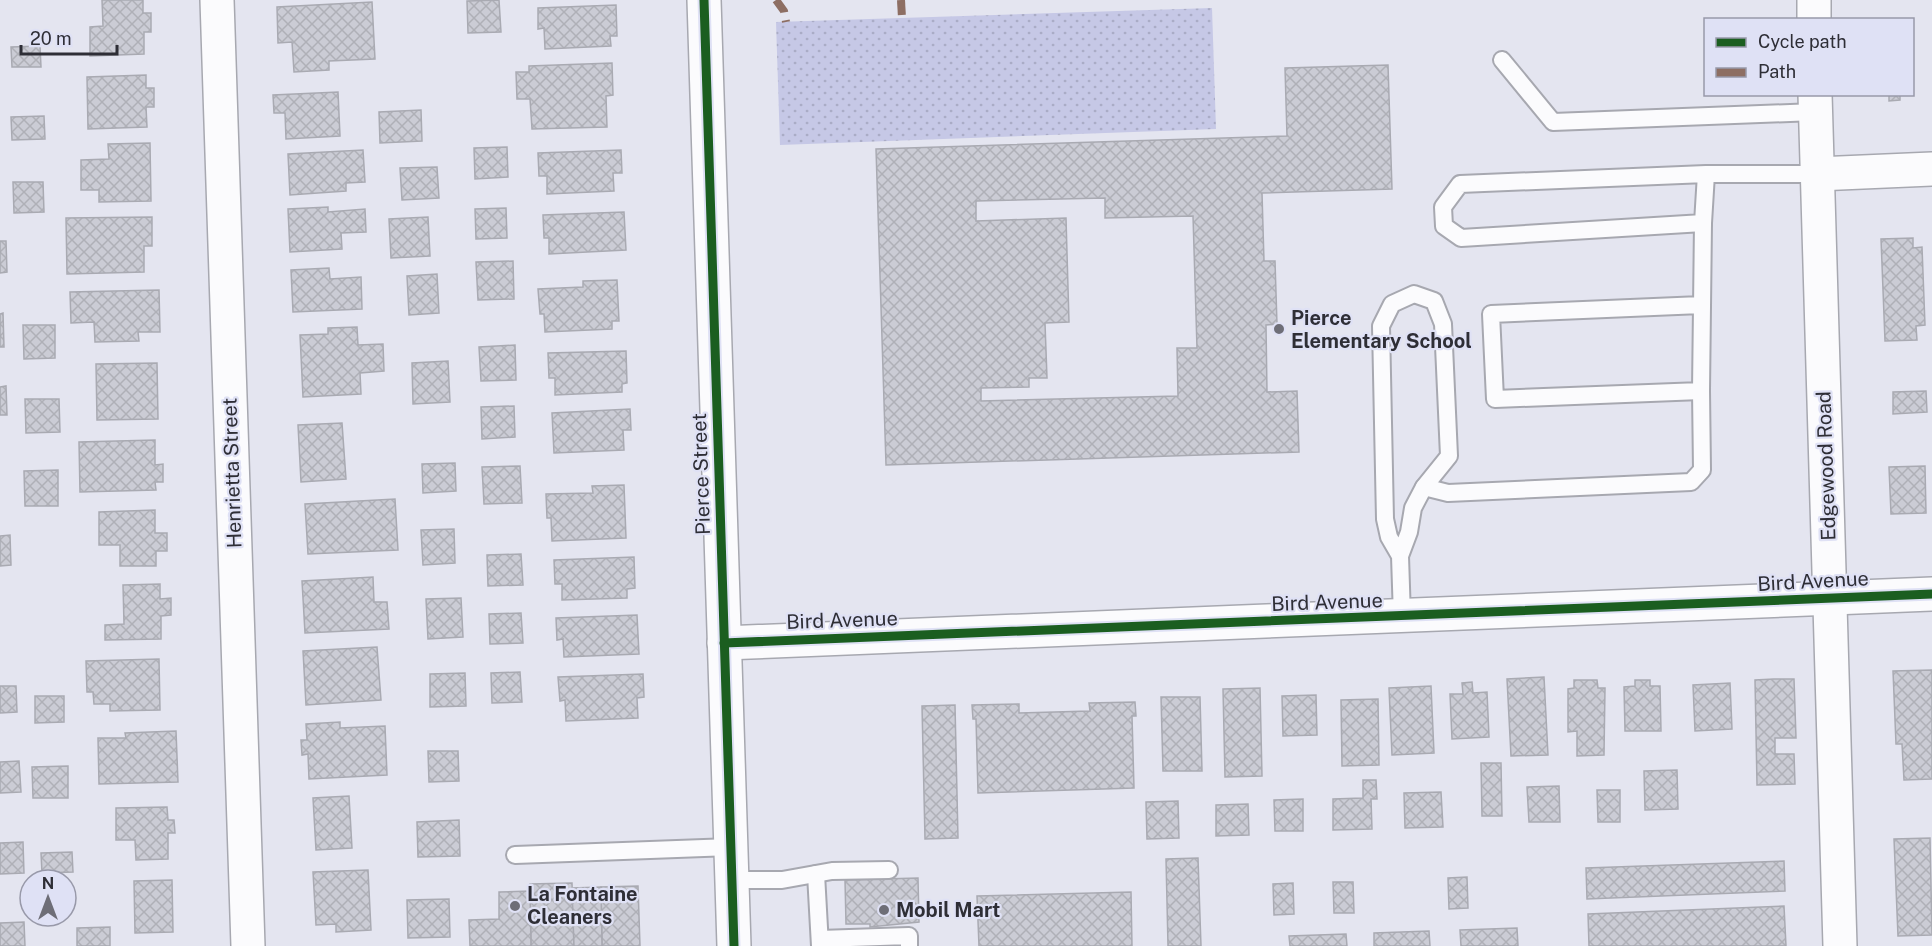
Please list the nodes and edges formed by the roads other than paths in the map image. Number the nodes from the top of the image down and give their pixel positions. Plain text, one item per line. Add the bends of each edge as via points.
1 (217, 0) edge
2 (704, 0) edge
3 (1814, 0) edge
4 (1814, 18) edge
5 (1502, 60) dead end
6 (1815, 103) edge
7 (1932, 169) edge
8 (1706, 174) junction
9 (1817, 174) junction
10 (1703, 223) junction
11 (1701, 305) junction
12 (1701, 391) junction
13 (1424, 487) junction
14 (1400, 556) junction
15 (1932, 594) edge
16 (1830, 599) junction
17 (1402, 617) junction
18 (724, 644) junction
19 (731, 847) junction
20 (515, 855) dead end
21 (889, 870) dead end
22 (816, 874) junction
23 (732, 880) junction
24 (820, 942) edge
25 (248, 946) edge
26 (734, 946) edge
27 (909, 946) edge
28 (1840, 946) edge

1 - 25 street, Henrietta Street
2 - 18 street, Pierce Street
3 - 4 street
5 - 6 lane via 1553,122
6 - 9 street, Edgewood Road
7 - 9 street
8 - 9 lane
8 - 10 lane
8 - 10 lane via 1460,184 1443,207 1444,226 1461,238
9 - 16 street, Edgewood Road
10 - 11 lane
11 - 12 lane
11 - 12 lane via 1491,314 1495,399
12 - 13 lane via 1702,470 1691,482 1449,493
13 - 14 lane via 1413,508
13 - 14 lane via 1449,456 1443,324 1434,301 1414,294 1392,304 1381,326 1385,519 1389,537
14 - 17 lane
15 - 16 street, Bird Avenue
16 - 17 street, Bird Avenue
16 - 28 street, Edgewood Road
17 - 18 street, Bird Avenue
18 - 19 street, Pierce Street
19 - 20 lane
19 - 23 street, Pierce Street
21 - 22 lane
22 - 23 lane via 782,880
22 - 24 lane
23 - 26 street, Pierce Street
24 - 27 lane via 909,936

